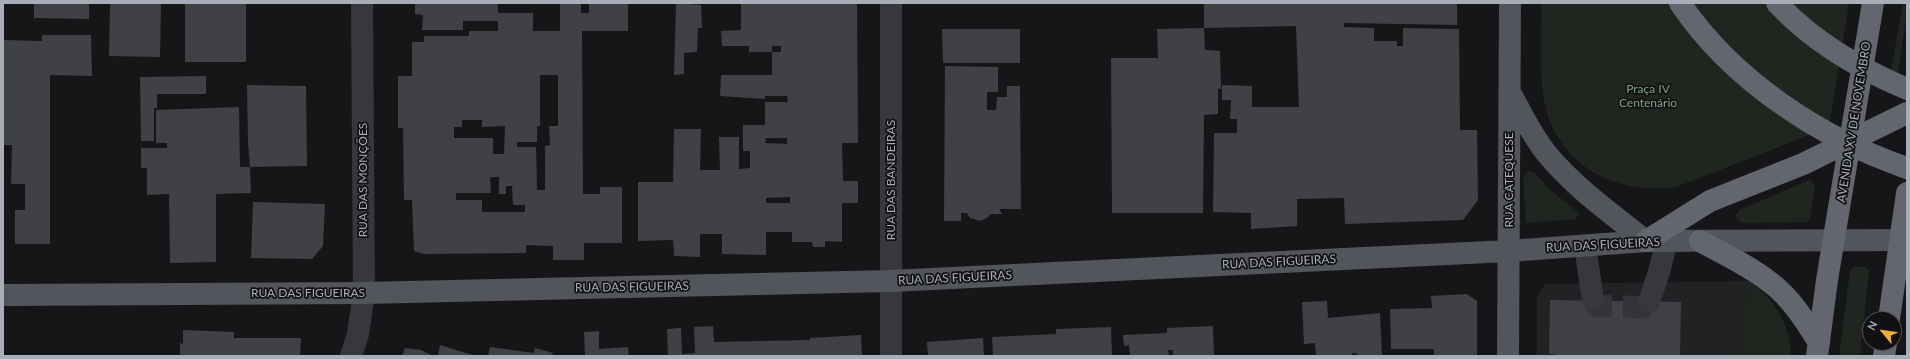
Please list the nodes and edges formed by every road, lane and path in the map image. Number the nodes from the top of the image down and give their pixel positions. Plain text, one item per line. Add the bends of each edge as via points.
1 (362, 3) edge
2 (891, 3) edge
3 (1510, 3) edge
4 (1680, 3) edge
5 (1777, 3) edge
6 (1874, 3) edge
7 (1907, 88) edge
8 (1509, 91) junction
9 (1907, 113) edge
10 (1852, 140) junction
11 (1907, 168) edge
12 (1907, 193) edge
13 (1834, 240) junction
14 (1903, 240) edge
15 (1657, 241) junction
16 (1700, 241) junction
17 (1585, 246) junction
18 (1509, 251) junction
19 (890, 281) junction
20 (364, 293) junction
21 (3, 295) edge
22 (1593, 300) dead end
23 (1649, 302) dead end
24 (1890, 311) edge
25 (1818, 349) edge
26 (351, 356) edge
27 (891, 356) edge
28 (1508, 356) edge

1 - 20 street, RUA DAS MONÇÕES
2 - 19 street, RUA DAS BANDEIRAS
3 - 8 main road, RUA CATEQUESE
4 - 11 highway, bridge via 1709,39 1771,96 1844,142
5 - 7 highway, bridge via 1813,35 1848,59 1886,80
6 - 10 highway, AVENIDA XV DE NOVEMBRO
8 - 15 main road via 1537,140 1556,165 1585,192
8 - 18 main road, RUA CATEQUESE
9 - 10 highway
10 - 13 highway, AVENIDA XV DE NOVEMBRO
10 - 15 highway via 1803,164 1710,201
12 - 14 highway
13 - 14 main road, RUA DAS FIGUEIRAS
13 - 16 main road, RUA DAS FIGUEIRAS
13 - 25 highway, AVENIDA XV DE NOVEMBRO
14 - 24 highway
15 - 16 main road, RUA DAS FIGUEIRAS
15 - 17 main road, RUA DAS FIGUEIRAS
15 - 23 street via 1659,272
16 - 25 highway via 1773,284 1794,307
17 - 18 main road, RUA DAS FIGUEIRAS
17 - 22 street
18 - 19 main road, RUA DAS FIGUEIRAS
18 - 28 main road, RUA CATEQUESE
19 - 20 main road, RUA DAS FIGUEIRAS
19 - 27 street, RUA DAS BANDEIRAS
20 - 21 main road, RUA DAS FIGUEIRAS
20 - 26 street, RUA DAS MONÇÕES via 358,334

